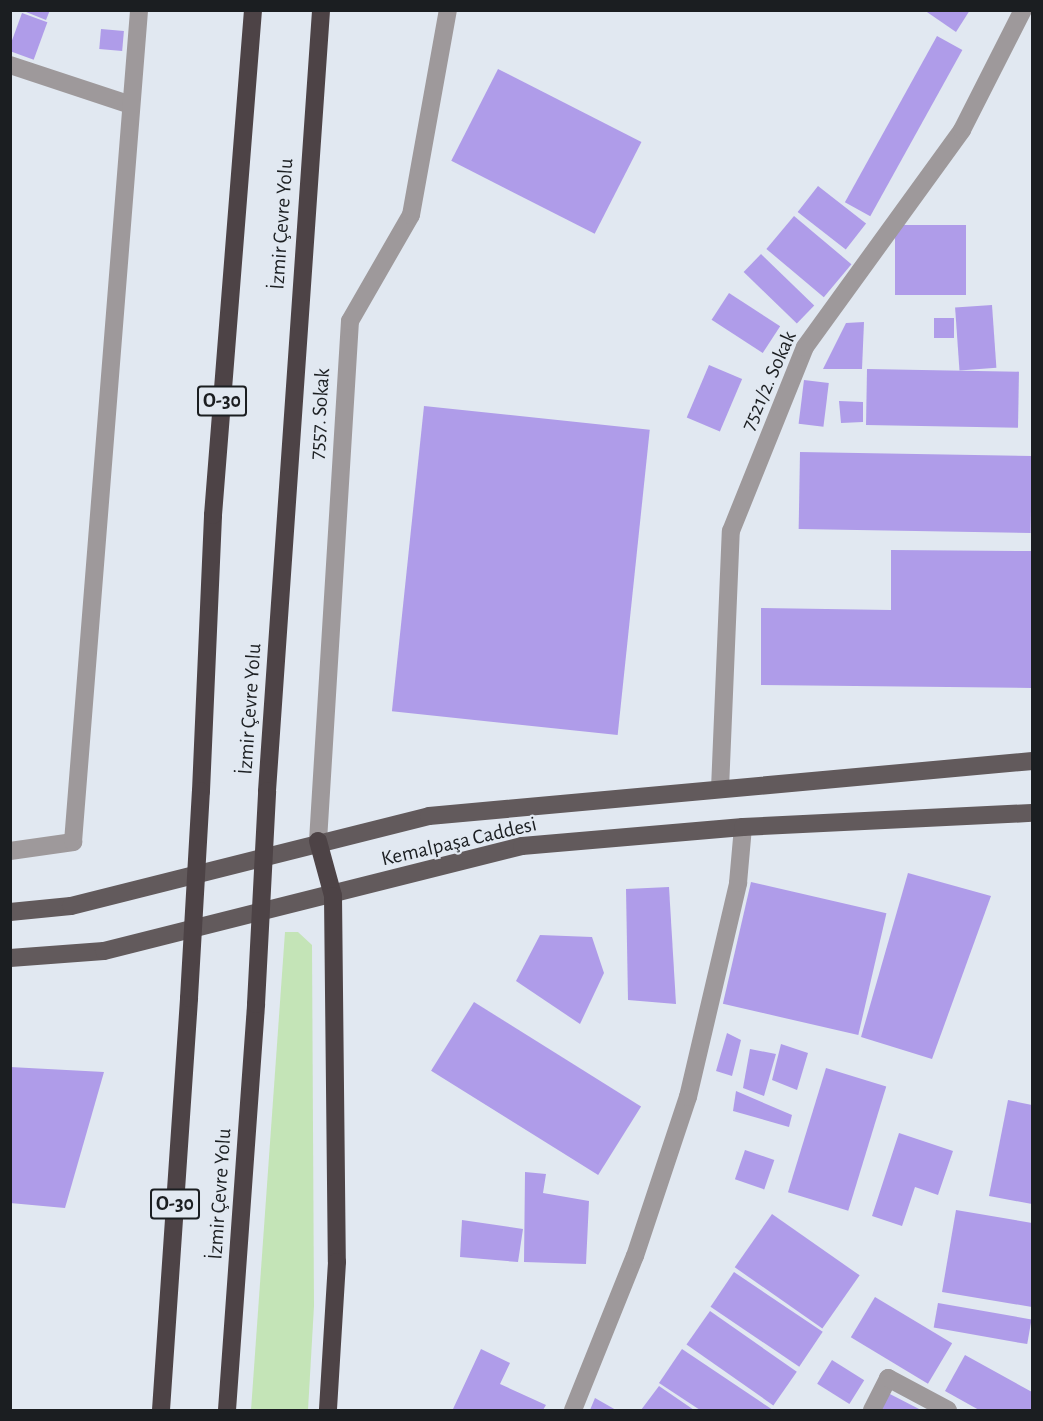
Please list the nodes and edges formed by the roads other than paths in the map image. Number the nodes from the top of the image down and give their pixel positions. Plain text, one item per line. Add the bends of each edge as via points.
1 (139, 10) edge
2 (253, 10) edge
3 (321, 10) edge
4 (448, 10) edge
5 (1023, 10) edge
6 (10, 65) edge
7 (131, 105) junction
8 (1032, 761) edge
9 (720, 789) junction
10 (1032, 813) edge
11 (742, 827) junction
12 (318, 841) junction
13 (10, 851) edge
14 (333, 896) junction
15 (10, 912) edge
16 (10, 958) edge
17 (161, 1410) edge
18 (227, 1410) edge
19 (328, 1410) edge
20 (573, 1410) edge
21 (872, 1410) edge
22 (948, 1410) edge

1 - 7 street
2 - 17 highway, İzmir Çevre Yolu / O-30, bridge via 213,515 189,998
3 - 18 highway, İzmir Çevre Yolu, bridge
4 - 12 street, 7557. Sokak via 411,215 350,321
5 - 9 street, 7521/2. Sokak via 962,130 805,347 731,531
6 - 7 street
7 - 13 street via 74,842
8 - 9 main road, Kemalpaşa Caddesi
9 - 12 main road, Kemalpaşa Caddesi via 429,816
10 - 11 main road, Kemalpaşa Caddesi
11 - 14 main road, Kemalpaşa Caddesi via 522,846
11 - 20 street via 738,883 688,1097 635,1256
12 - 14 highway
12 - 15 main road, Kemalpaşa Caddesi via 71,906
14 - 16 main road, Kemalpaşa Caddesi via 104,951
14 - 19 highway via 337,1262
21 - 22 street via 888,1378

